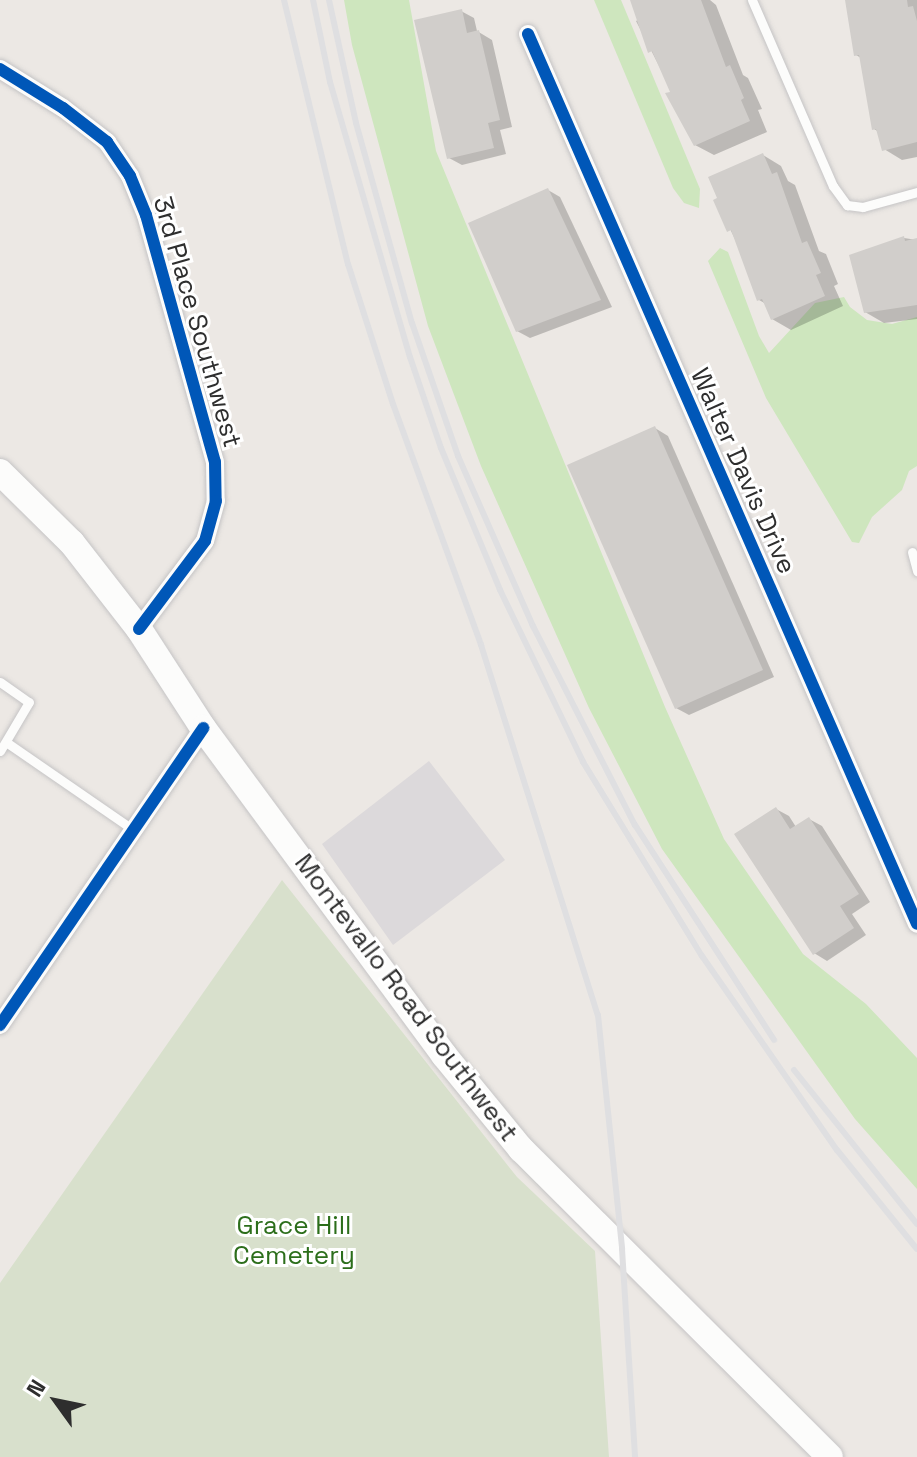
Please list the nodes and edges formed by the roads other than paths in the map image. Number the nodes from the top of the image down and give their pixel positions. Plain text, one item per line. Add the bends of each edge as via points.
1 (752, 0) edge
2 (528, 34) dead end
3 (0, 69) edge
4 (917, 192) edge
5 (0, 472) edge
6 (912, 552) dead end
7 (917, 571) edge
8 (139, 629) junction
9 (0, 682) edge
10 (203, 728) junction
11 (3, 747) edge
12 (135, 831) junction
13 (917, 924) edge
14 (0, 1025) edge
15 (830, 1457) edge

1 - 4 lane via 833,186 847,205 863,207
2 - 13 street, Walter Davis Drive
3 - 8 street, 3rd Place Southwest via 107,142 130,176 146,215 215,462 216,501 205,541
5 - 8 main road, Montevallo Road Southwest via 72,543
6 - 7 lane
8 - 10 main road, Montevallo Road Southwest
9 - 11 lane via 29,702
10 - 12 street
10 - 15 main road, Montevallo Road Southwest via 444,1055 521,1149
11 - 12 lane
12 - 14 street

